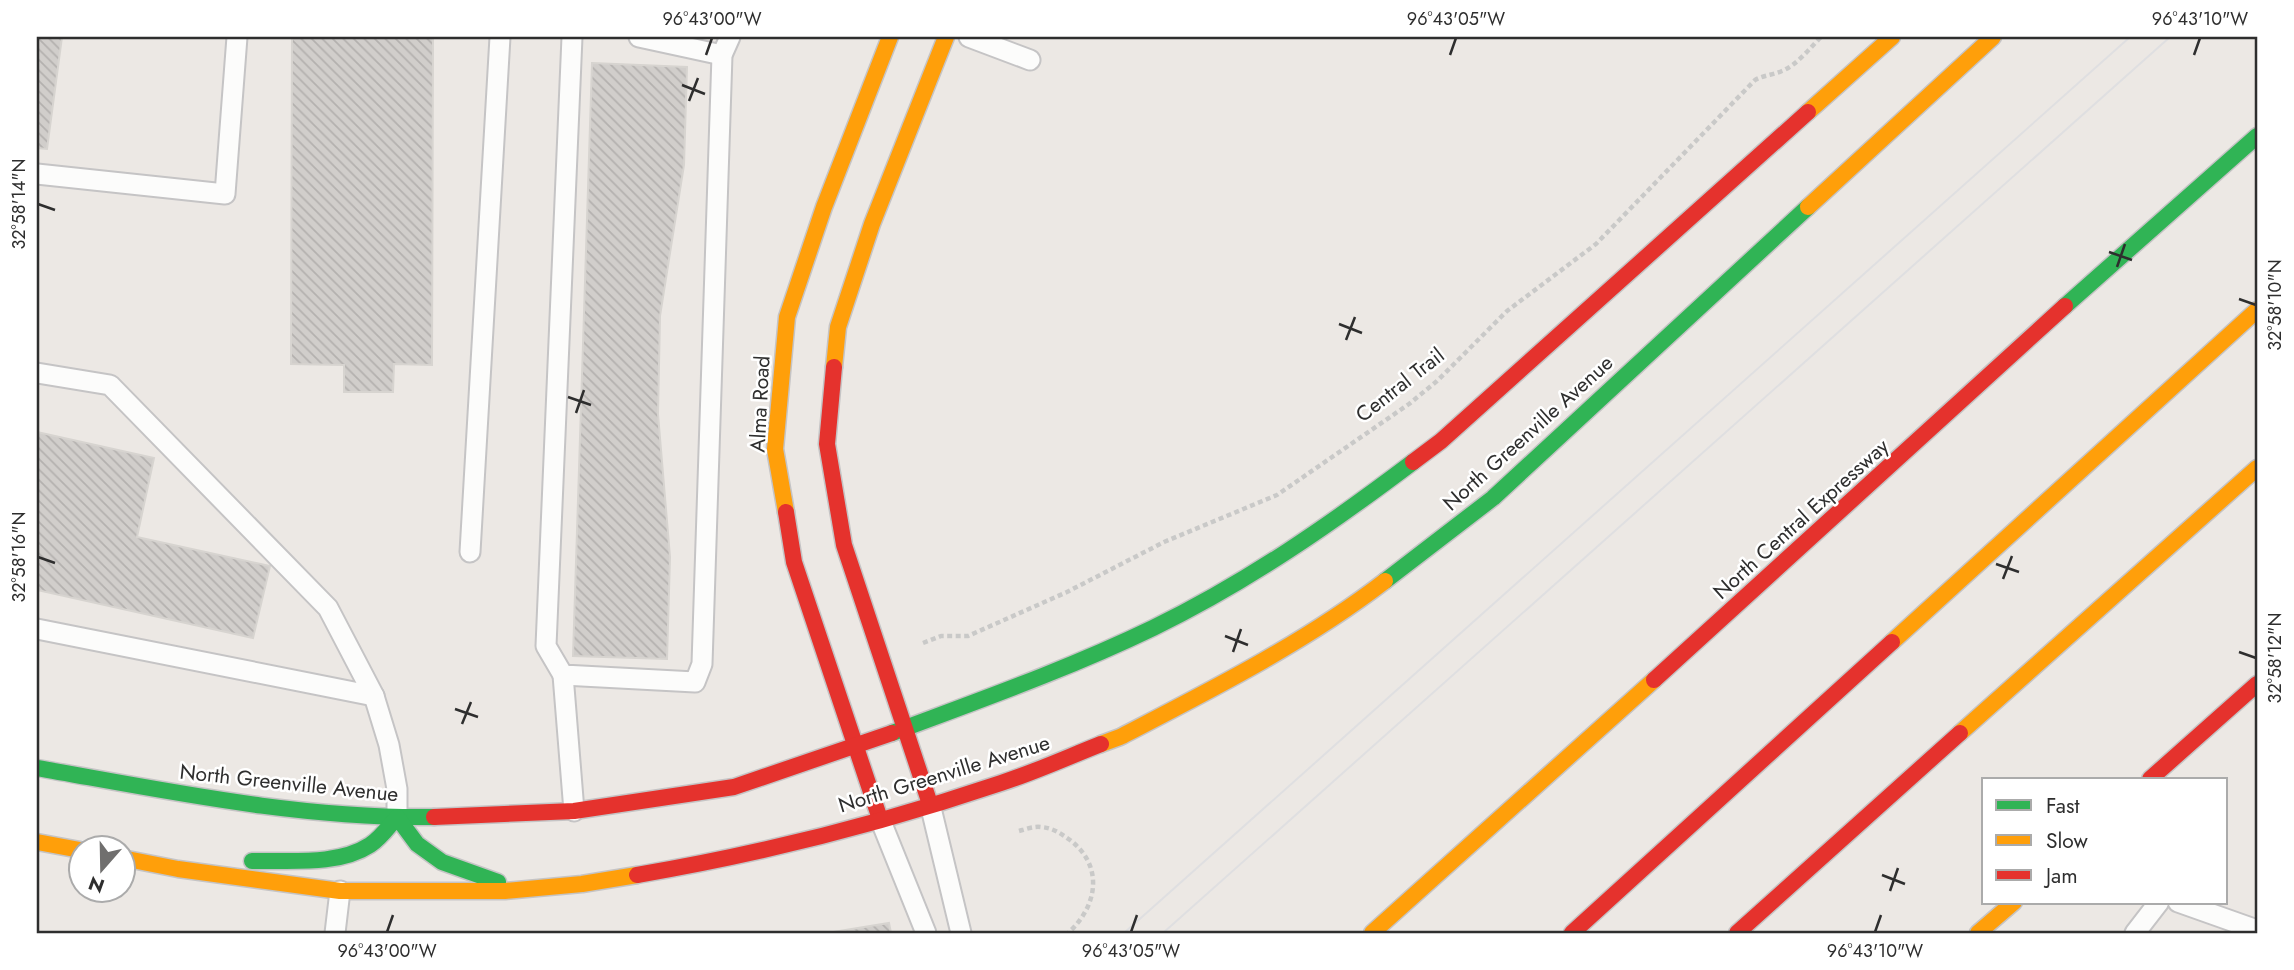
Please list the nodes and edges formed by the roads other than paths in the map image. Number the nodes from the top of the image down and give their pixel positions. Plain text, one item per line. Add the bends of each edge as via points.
1 (237, 37) edge
2 (500, 37) edge
3 (572, 37) edge
4 (639, 37) edge
5 (730, 37) edge
6 (891, 37) edge
7 (946, 37) edge
8 (970, 37) edge
9 (1892, 37) edge
10 (1993, 37) edge
11 (1954, 44) dead end
12 (722, 55) junction
13 (1030, 60) dead end
14 (1967, 60) junction
15 (2257, 136) edge
16 (37, 174) edge
17 (2257, 310) edge
18 (37, 373) edge
19 (2257, 468) edge
20 (470, 552) dead end
21 (37, 629) edge
22 (563, 675) junction
23 (2257, 684) edge
24 (374, 696) junction
25 (906, 727) junction
26 (856, 746) junction
27 (37, 768) edge
28 (2151, 778) edge
29 (930, 804) junction
30 (574, 811) junction
31 (397, 817) junction
32 (880, 819) junction
33 (37, 842) edge
34 (66, 847) edge
35 (136, 861) edge
36 (178, 869) junction
37 (520, 890) junction
38 (340, 891) junction
39 (2012, 904) edge
40 (2158, 904) edge
41 (2184, 904) edge
42 (2257, 930) edge
43 (335, 933) edge
44 (926, 933) edge
45 (961, 933) edge
46 (1372, 933) edge
47 (1572, 933) edge
48 (1737, 933) edge
49 (1979, 933) edge
50 (2136, 933) edge

1 - 16 lane via 225,194
2 - 20 lane
3 - 22 lane via 545,646
4 - 12 lane
5 - 12 lane
6 - 26 main road, Alma Road via 824,207 787,317 775,449 794,562
7 - 25 main road via 872,224 838,327 827,444 844,545
8 - 13 lane
9 - 25 main road, North Greenville Avenue via 1441,441 1339,518 1155,627 1058,671
10 - 14 main road, North Greenville Avenue
11 - 14 main road
12 - 22 lane via 702,664 695,682
14 - 29 main road, North Greenville Avenue via 1493,498 1359,602 1229,680 1120,737 1002,783
15 - 46 main road, North Central Expressway
17 - 47 main road
18 - 24 lane via 110,385 328,608
19 - 48 main road
21 - 24 lane
22 - 30 lane
23 - 28 main road
24 - 31 lane via 389,745
25 - 26 main road, North Greenville Avenue
25 - 29 main road
26 - 30 main road, North Greenville Avenue via 734,788
26 - 32 main road, Alma Road
27 - 31 main road, North Greenville Avenue via 219,800
29 - 32 main road, North Greenville Avenue
29 - 45 lane
30 - 31 main road, North Greenville Avenue
31 - 36 main road via 370,845 344,855
31 - 37 main road via 417,844 442,862
32 - 37 main road, North Greenville Avenue via 719,861
32 - 44 lane
33 - 34 main road
35 - 36 main road, North Greenville Avenue
36 - 38 main road, North Greenville Avenue
37 - 38 main road, North Greenville Avenue
38 - 43 lane
39 - 49 main road
40 - 50 lane
41 - 42 lane

